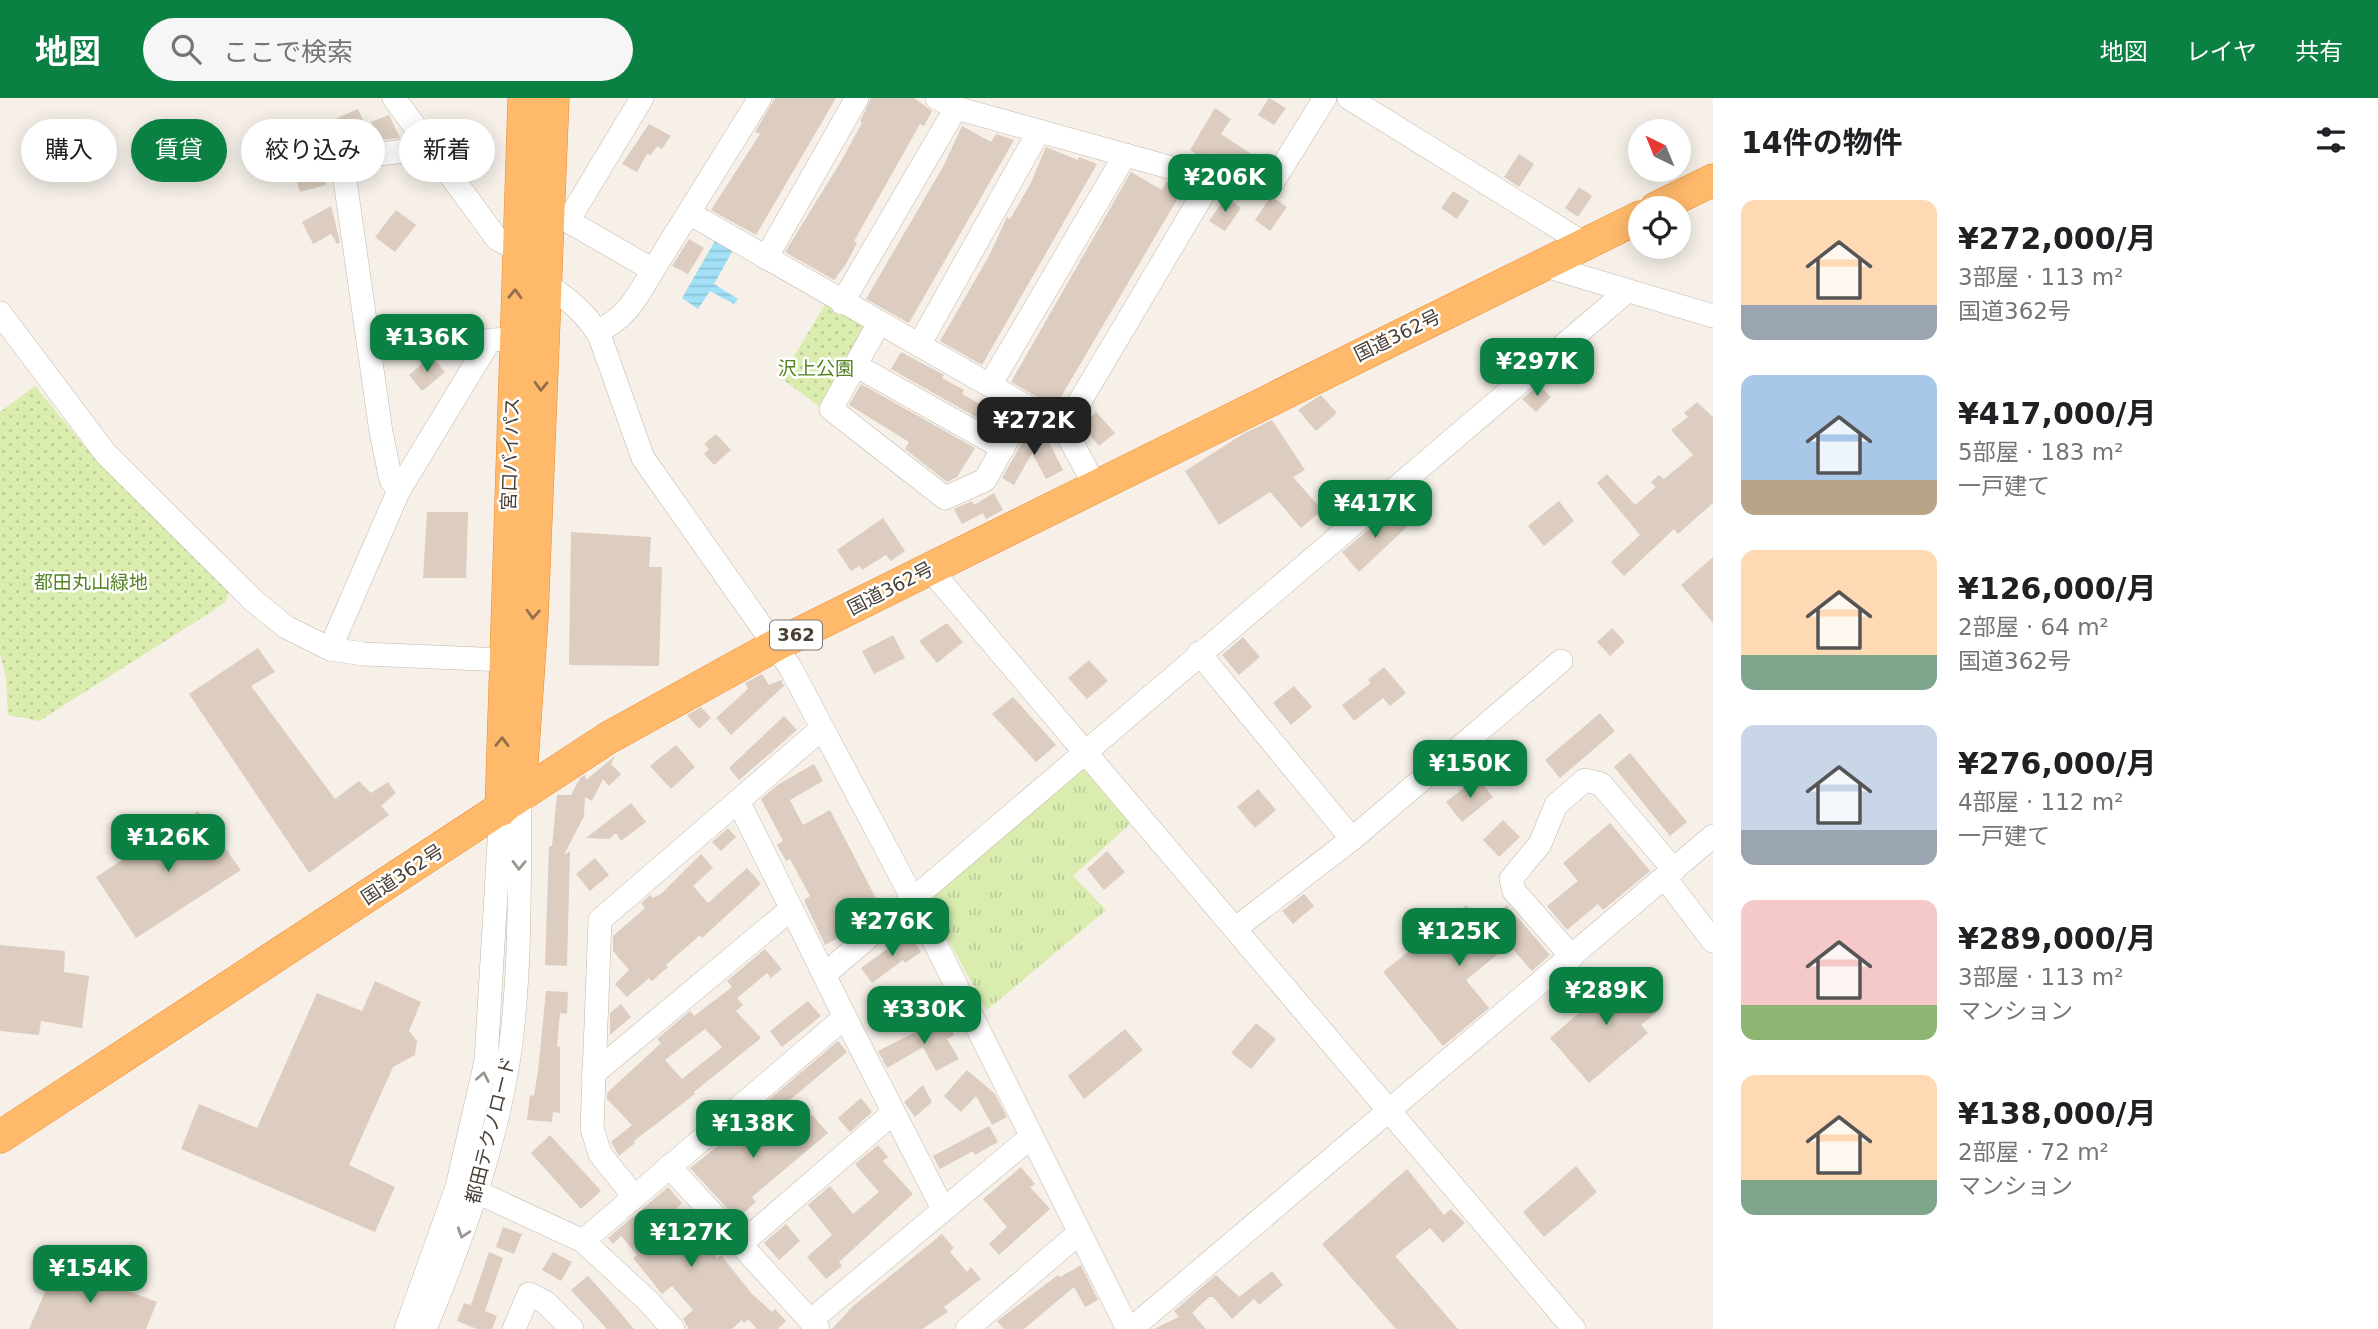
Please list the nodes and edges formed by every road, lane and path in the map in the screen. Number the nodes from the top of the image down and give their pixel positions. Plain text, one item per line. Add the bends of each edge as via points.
1 (394, 98) edge
2 (524, 98) edge
3 (553, 98) edge
4 (642, 98) edge
5 (760, 98) edge
6 (857, 98) edge
7 (1325, 98) edge
8 (1349, 98) edge
9 (947, 103) edge
10 (409, 119) edge
11 (1039, 131) junction
12 (399, 152) edge
13 (1125, 155) junction
14 (1212, 179) junction
15 (1713, 180) edge
16 (454, 182) edge
17 (1680, 196) edge
18 (689, 213) junction
19 (1628, 223) edge
20 (1585, 244) junction
21 (517, 249) junction
22 (766, 258) junction
23 (1539, 264) junction
24 (653, 270) junction
25 (545, 284) junction
26 (1626, 292) junction
27 (842, 303) junction
28 (0, 313) edge
29 (1713, 316) edge
30 (880, 323) junction
31 (597, 331) junction
32 (514, 339) junction
33 (919, 345) junction
34 (855, 365) junction
35 (990, 385) junction
36 (1026, 406) junction
37 (1064, 428) junction
38 (1003, 448) junction
39 (1095, 486) junction
40 (398, 490) junction
41 (929, 568) junction
42 (776, 645) junction
43 (330, 649) junction
44 (1199, 653) junction
45 (503, 660) junction
46 (1562, 661) dead end
47 (820, 730) junction
48 (1085, 752) junction
49 (738, 801) junction
50 (510, 804) junction
51 (1713, 836) edge
52 (1352, 839) junction
53 (1669, 874) junction
54 (913, 899) junction
55 (791, 909) junction
56 (1236, 928) junction
57 (1713, 942) edge
58 (1572, 957) junction
59 (825, 974) junction
60 (845, 1017) junction
61 (593, 1074) junction
62 (1390, 1111) junction
63 (894, 1113) junction
64 (0, 1137) edge
65 (1031, 1137) junction
66 (669, 1166) junction
67 (477, 1192) junction
68 (633, 1195) junction
69 (943, 1209) junction
70 (1079, 1233) junction
71 (583, 1241) junction
72 (741, 1244) junction
73 (814, 1325) edge
74 (406, 1329) edge
75 (425, 1329) edge
76 (513, 1329) edge
77 (572, 1329) edge
78 (673, 1329) edge
79 (967, 1329) edge
80 (1130, 1329) edge
81 (1574, 1329) edge

1 - 10 street
2 - 21 highway, 宮口バイパス
3 - 25 highway, 宮口バイパス
4 - 24 street via 568,221
5 - 18 street
6 - 22 street
7 - 14 street via 1271,185
8 - 20 street
9 - 11 street
9 - 27 street
11 - 13 street
11 - 33 street
12 - 40 street via 348,158 343,166 381,432 391,480
13 - 14 street
13 - 35 street
14 - 37 street
15 - 17 highway
16 - 21 street via 497,239
18 - 22 street
18 - 24 street
19 - 20 highway, 国道362号 / 362
20 - 23 highway, 国道362号 / 362
32 -> 21 highway, 宮口バイパス
22 - 27 street
23 - 26 street
23 - 39 highway, 国道362号 / 362
24 - 31 street via 629,309 609,327
25 - 31 street via 581,309
25 -> 50 highway, 宮口バイパス via 533,619
26 - 29 street
26 - 44 street
27 - 30 street
28 - 43 street via 106,454 273,617
30 - 33 street
30 - 34 street
31 - 42 street via 643,458
32 - 40 street via 490,340
32 - 45 highway, 宮口バイパス
33 - 35 street
34 - 38 street
34 - 38 street via 831,409 945,498 985,480
35 - 36 street
36 - 37 street
36 - 38 street
37 - 39 street
39 - 41 highway, 国道362号 / 362
40 - 43 street
41 - 42 highway, 国道362号 / 362
41 - 48 street
42 - 47 street
42 - 50 highway, 国道362号 / 362 via 608,738
43 - 45 street
44 - 48 street
44 - 52 street
50 -> 45 highway, 宮口バイパス
46 - 52 street
47 - 49 street
47 - 54 street
48 - 54 street
48 - 56 street
49 - 55 street
49 - 61 street via 600,919
50 - 64 highway, 国道362号 / 362
50 -> 67 street, 都田テクノロード via 519,954 511,1044
74 -> 50 street, 都田テクノロード via 457,1187 486,1061
51 - 53 street
52 - 56 street
53 - 57 street
53 - 58 street
53 - 58 street via 1601,784 1586,780 1556,805 1540,844 1511,879 1514,891
54 - 59 street
54 - 65 street
55 - 59 street
55 - 61 street
56 - 62 street
58 - 62 street
59 - 60 street
60 - 63 street
60 - 66 street
61 - 68 street via 594,1139 600,1154
62 - 80 street
62 - 81 street
63 - 69 street
63 - 72 street
65 - 69 street
65 - 70 street
66 - 68 street
66 - 72 street
67 - 71 street
67 -> 75 street, 都田テクノロード
68 - 71 street
69 - 73 street
70 - 79 street
70 - 80 street
71 - 78 street
72 - 73 street
76 - 77 street via 528,1294 545,1302

